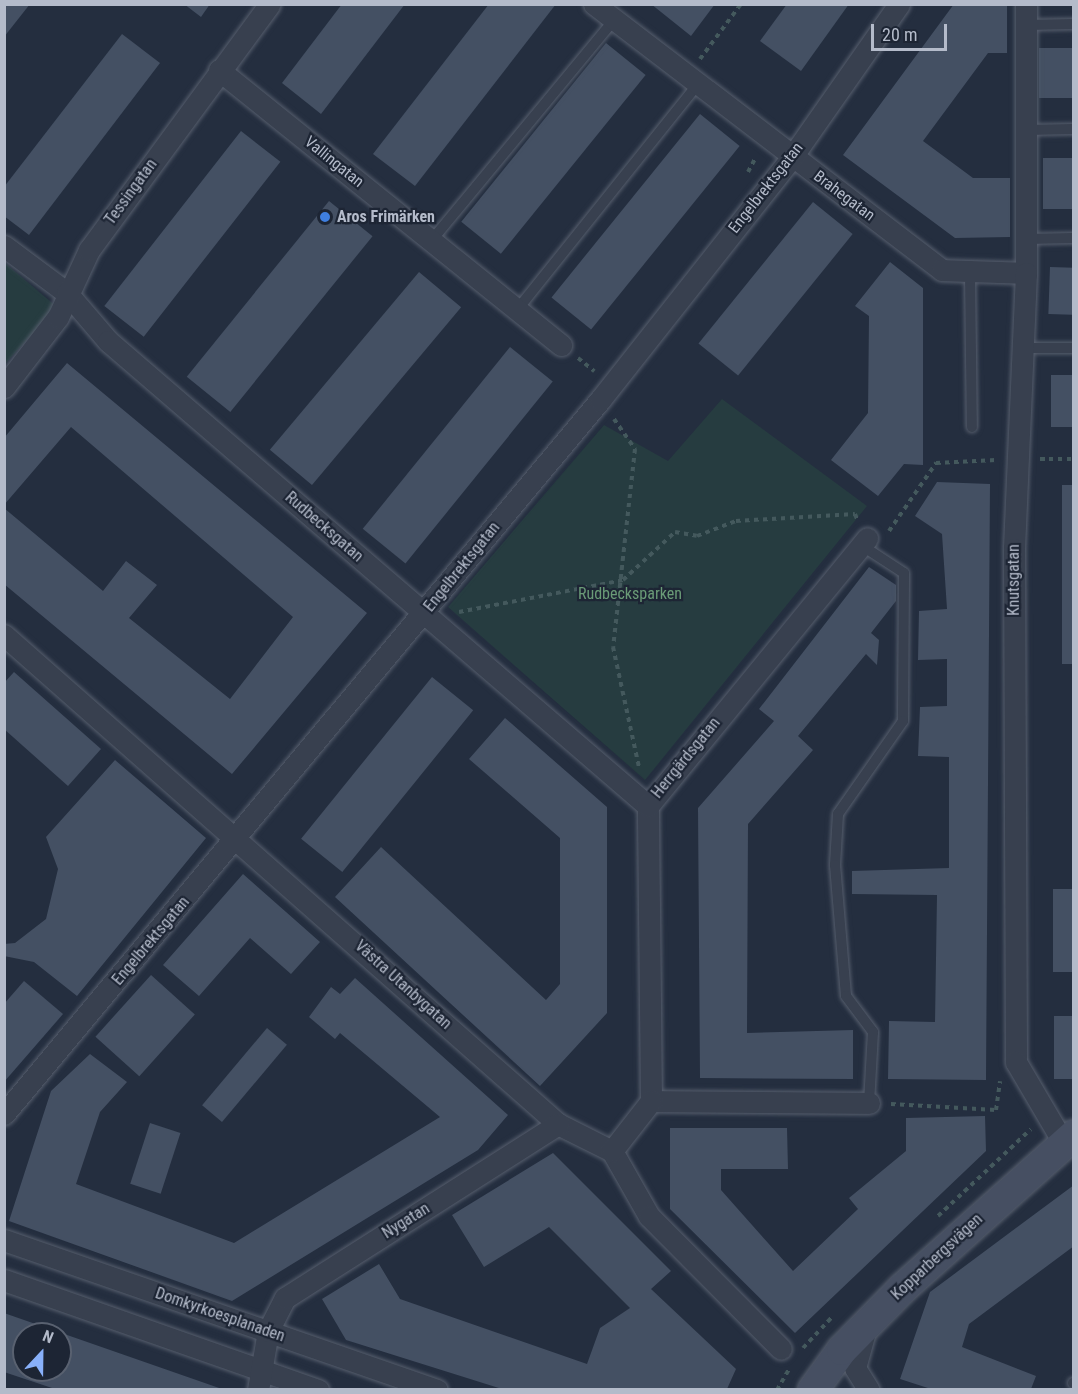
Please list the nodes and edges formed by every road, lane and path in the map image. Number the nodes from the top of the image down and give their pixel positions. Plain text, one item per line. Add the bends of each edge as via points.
1 (270, 4) edge
2 (594, 4) edge
3 (741, 4) edge
4 (899, 4) edge
5 (1026, 15) edge
6 (614, 20) junction
7 (1074, 24) edge
8 (219, 70) junction
9 (692, 80) junction
10 (1074, 129) edge
11 (1026, 130) junction
12 (792, 157) junction
13 (1074, 238) edge
14 (1026, 239) junction
15 (432, 240) junction
16 (4, 246) edge
17 (1026, 273) junction
18 (970, 274) junction
19 (67, 293) junction
20 (517, 310) junction
21 (561, 345) dead end
22 (1022, 348) junction
23 (1074, 348) edge
24 (4, 387) edge
25 (600, 400) junction
26 (972, 427) dead end
27 (1017, 459) junction
28 (1074, 459) edge
29 (864, 542) junction
30 (623, 580) junction
31 (425, 614) junction
32 (4, 634) edge
33 (648, 806) junction
34 (239, 837) junction
35 (651, 1101) junction
36 (869, 1103) junction
37 (996, 1110) dead end
38 (4, 1114) edge
39 (558, 1124) junction
40 (1068, 1138) edge
41 (612, 1151) junction
42 (4, 1240) edge
43 (4, 1280) edge
44 (867, 1324) junction
45 (268, 1331) junction
46 (781, 1349) dead end
47 (258, 1379) edge
48 (318, 1389) edge
49 (436, 1389) edge
50 (813, 1389) edge
51 (869, 1389) edge

1 - 8 street, Tessingatan
2 - 6 street, Brahegatan
3 - 9 path
4 - 12 street, Engelbrektsgatan
5 - 7 lane
5 - 11 street, Knutsgatan
6 - 9 street, Brahegatan
6 - 15 lane
8 - 15 street, Vallingatan
8 - 19 street, Tessingatan via 88,250
9 - 12 street, Brahegatan
9 - 20 lane
10 - 11 lane
11 - 14 street, Knutsgatan
12 - 18 street, Brahegatan via 942,270
12 - 25 street, Engelbrektsgatan
13 - 14 lane
14 - 17 street, Knutsgatan
15 - 20 street, Vallingatan
16 - 19 street, Rudbecksgatan
17 - 18 street, Brahegatan
17 - 22 street, Knutsgatan
18 - 26 lane
19 - 24 street, Tessingatan via 58,318
19 - 31 street, Rudbecksgatan via 108,341
20 - 21 street, Vallingatan
22 - 23 lane
22 - 27 street, Knutsgatan
25 - 30 path via 635,449
25 - 31 street, Engelbrektsgatan
27 - 28 path
27 - 29 path via 936,464 882,542
27 - 40 street, Knutsgatan via 1016,1062
29 - 30 path via 855,514 736,521 697,536 675,531
29 - 33 street, Herrgärdsgatan
29 - 36 lane via 904,573 903,721 838,814 835,865 846,996 873,1032
30 - 31 path via 473,612
30 - 33 path via 613,647
31 - 33 street, Rudbecksgatan
31 - 34 street, Engelbrektsgatan
32 - 34 street, Västra Utanbygatan
33 - 35 street, Herrgärdsgatan
34 - 38 street, Engelbrektsgatan
34 - 39 street, Västra Utanbygatan
35 - 36 street
35 - 41 street
36 - 37 path
39 - 41 street, Västra Utanbygatan
39 - 45 street, Nygatan via 285,1298
40 - 44 street, Kopparbergsvägen
41 - 46 street via 649,1216
42 - 45 street, Domkyrkoesplanaden
43 - 47 street
44 - 50 street, Kopparbergsvägen
44 - 51 street via 855,1368
45 - 47 street, Nygatan
45 - 49 street, Domkyrkoesplanaden
47 - 48 street

